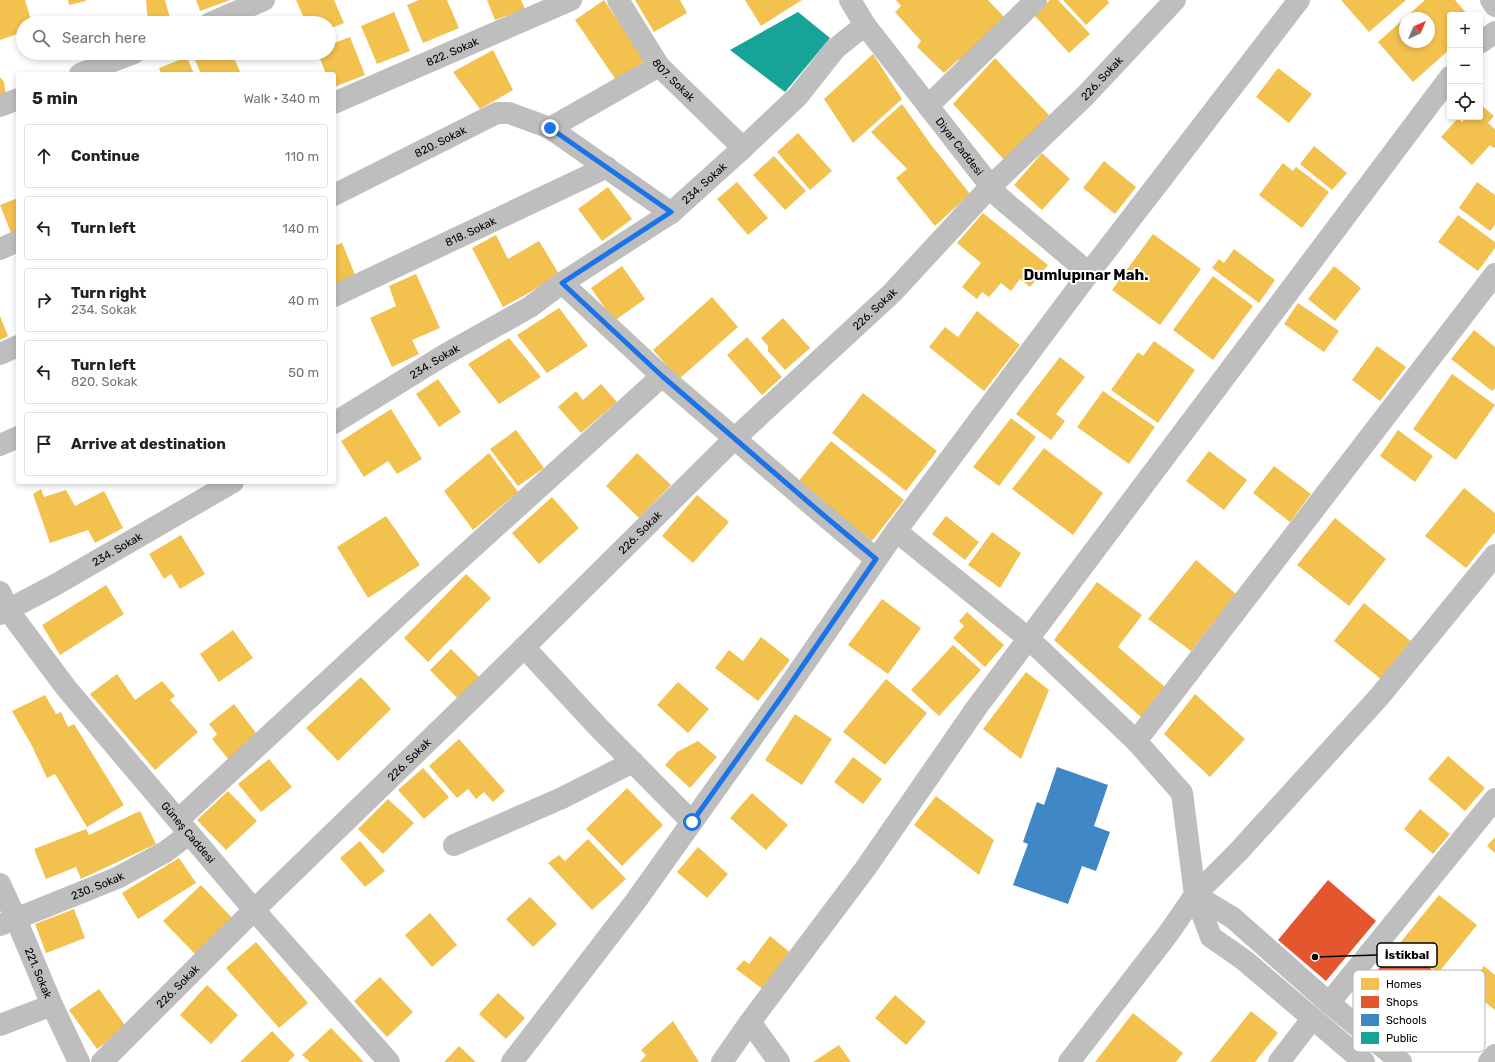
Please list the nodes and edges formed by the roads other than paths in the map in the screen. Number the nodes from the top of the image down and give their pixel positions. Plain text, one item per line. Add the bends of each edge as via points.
1 (264, 0) edge
2 (571, 0) edge
3 (618, 0) edge
4 (850, 0) edge
5 (1036, 0) edge
6 (1175, 0) edge
7 (1299, 0) edge
8 (1491, 0) edge
9 (1495, 6) edge
10 (226, 16) edge
11 (865, 25) junction
12 (1495, 32) edge
13 (1483, 41) edge
14 (116, 60) edge
15 (659, 66) junction
16 (85, 72) edge
17 (1447, 80) edge
18 (16, 100) edge
19 (336, 102) edge
20 (0, 106) edge
21 (928, 106) junction
22 (550, 128) junction
23 (743, 148) junction
24 (607, 167) junction
25 (991, 186) junction
26 (336, 195) edge
27 (671, 212) junction
28 (16, 242) edge
29 (0, 249) edge
30 (1089, 273) junction
31 (1495, 274) edge
32 (562, 283) junction
33 (336, 295) edge
34 (16, 347) edge
35 (0, 354) edge
36 (662, 376) junction
37 (336, 422) edge
38 (16, 438) edge
39 (734, 439) junction
40 (0, 445) edge
41 (230, 484) edge
42 (896, 531) junction
43 (1495, 555) edge
44 (876, 559) junction
45 (3, 605) edge
46 (1028, 639) junction
47 (524, 647) junction
48 (1136, 741) junction
49 (633, 762) junction
50 (1495, 799) edge
51 (692, 822) junction
52 (183, 827) junction
53 (454, 845) dead end
54 (0, 884) edge
55 (1195, 895) junction
56 (254, 910) junction
57 (8, 922) edge
58 (1355, 970) edge
59 (1353, 973) edge
60 (1329, 1002) junction
61 (52, 1005) junction
62 (1312, 1018) junction
63 (750, 1022) junction
64 (1353, 1022) edge
65 (0, 1025) edge
66 (1389, 1052) edge
67 (1495, 1055) edge
68 (79, 1062) edge
69 (102, 1062) edge
70 (390, 1062) edge
71 (512, 1062) edge
72 (722, 1062) edge
73 (779, 1062) edge
74 (1069, 1062) edge
75 (1279, 1062) edge
76 (1364, 1062) edge
77 (1401, 1062) edge
78 (1489, 1062) edge

1 - 10 street
2 - 19 street, 822. Sokak
3 - 15 street, 807. Sokak
4 - 11 street, Diyar Caddesi
5 - 21 street
6 - 25 street, 226. Sokak via 1085,96
7 - 30 street
8 - 9 street
11 - 21 street, Diyar Caddesi
11 - 23 street, 234. Sokak via 835,49 798,96
12 - 13 street
14 - 16 street
15 - 22 street
15 - 23 street, 807. Sokak
17 - 46 street
18 - 20 street
21 - 25 street, Diyar Caddesi
22 - 24 street, 820. Sokak
22 - 26 street, 820. Sokak via 509,113 497,113
23 - 27 street, 234. Sokak
24 - 27 street, 820. Sokak
24 - 33 street, 818. Sokak
25 - 30 street, Diyar Caddesi via 999,197
25 - 39 street, 226. Sokak via 892,293
27 - 32 street, 234. Sokak
28 - 29 street
30 - 42 street
31 - 48 street
32 - 36 street
32 - 37 street, 234. Sokak via 530,308 446,354
34 - 35 street
36 - 39 street
36 - 52 street, 230. Sokak via 427,589
38 - 40 street
39 - 44 street
39 - 47 street, 226. Sokak
41 - 45 street, 234. Sokak via 56,585
42 - 44 street
42 - 46 street
43 - 55 street via 1379,697 1238,852
44 - 51 street
45 - 52 street, Güneş Caddesi via 68,689
46 - 48 street
46 - 63 street via 977,707 865,869
47 - 49 street
47 - 56 street, 226. Sokak
48 - 55 street via 1182,793
49 - 51 street
49 - 53 street via 562,798
50 - 58 street
51 - 71 street via 635,902
52 - 56 street, Güneş Caddesi
52 - 57 street, 230. Sokak via 165,852 117,878
54 - 57 street, 221. Sokak
55 - 60 street via 1233,918
55 - 62 street via 1211,937 1244,960
55 - 74 street
56 - 69 street, 226. Sokak
56 - 70 street, Güneş Caddesi
57 - 61 street, 221. Sokak
59 - 60 street
60 - 64 street
61 - 65 street
61 - 68 street, 221. Sokak
62 - 75 street
62 - 76 street
63 - 72 street
63 - 73 street
66 - 77 street
67 - 78 street

